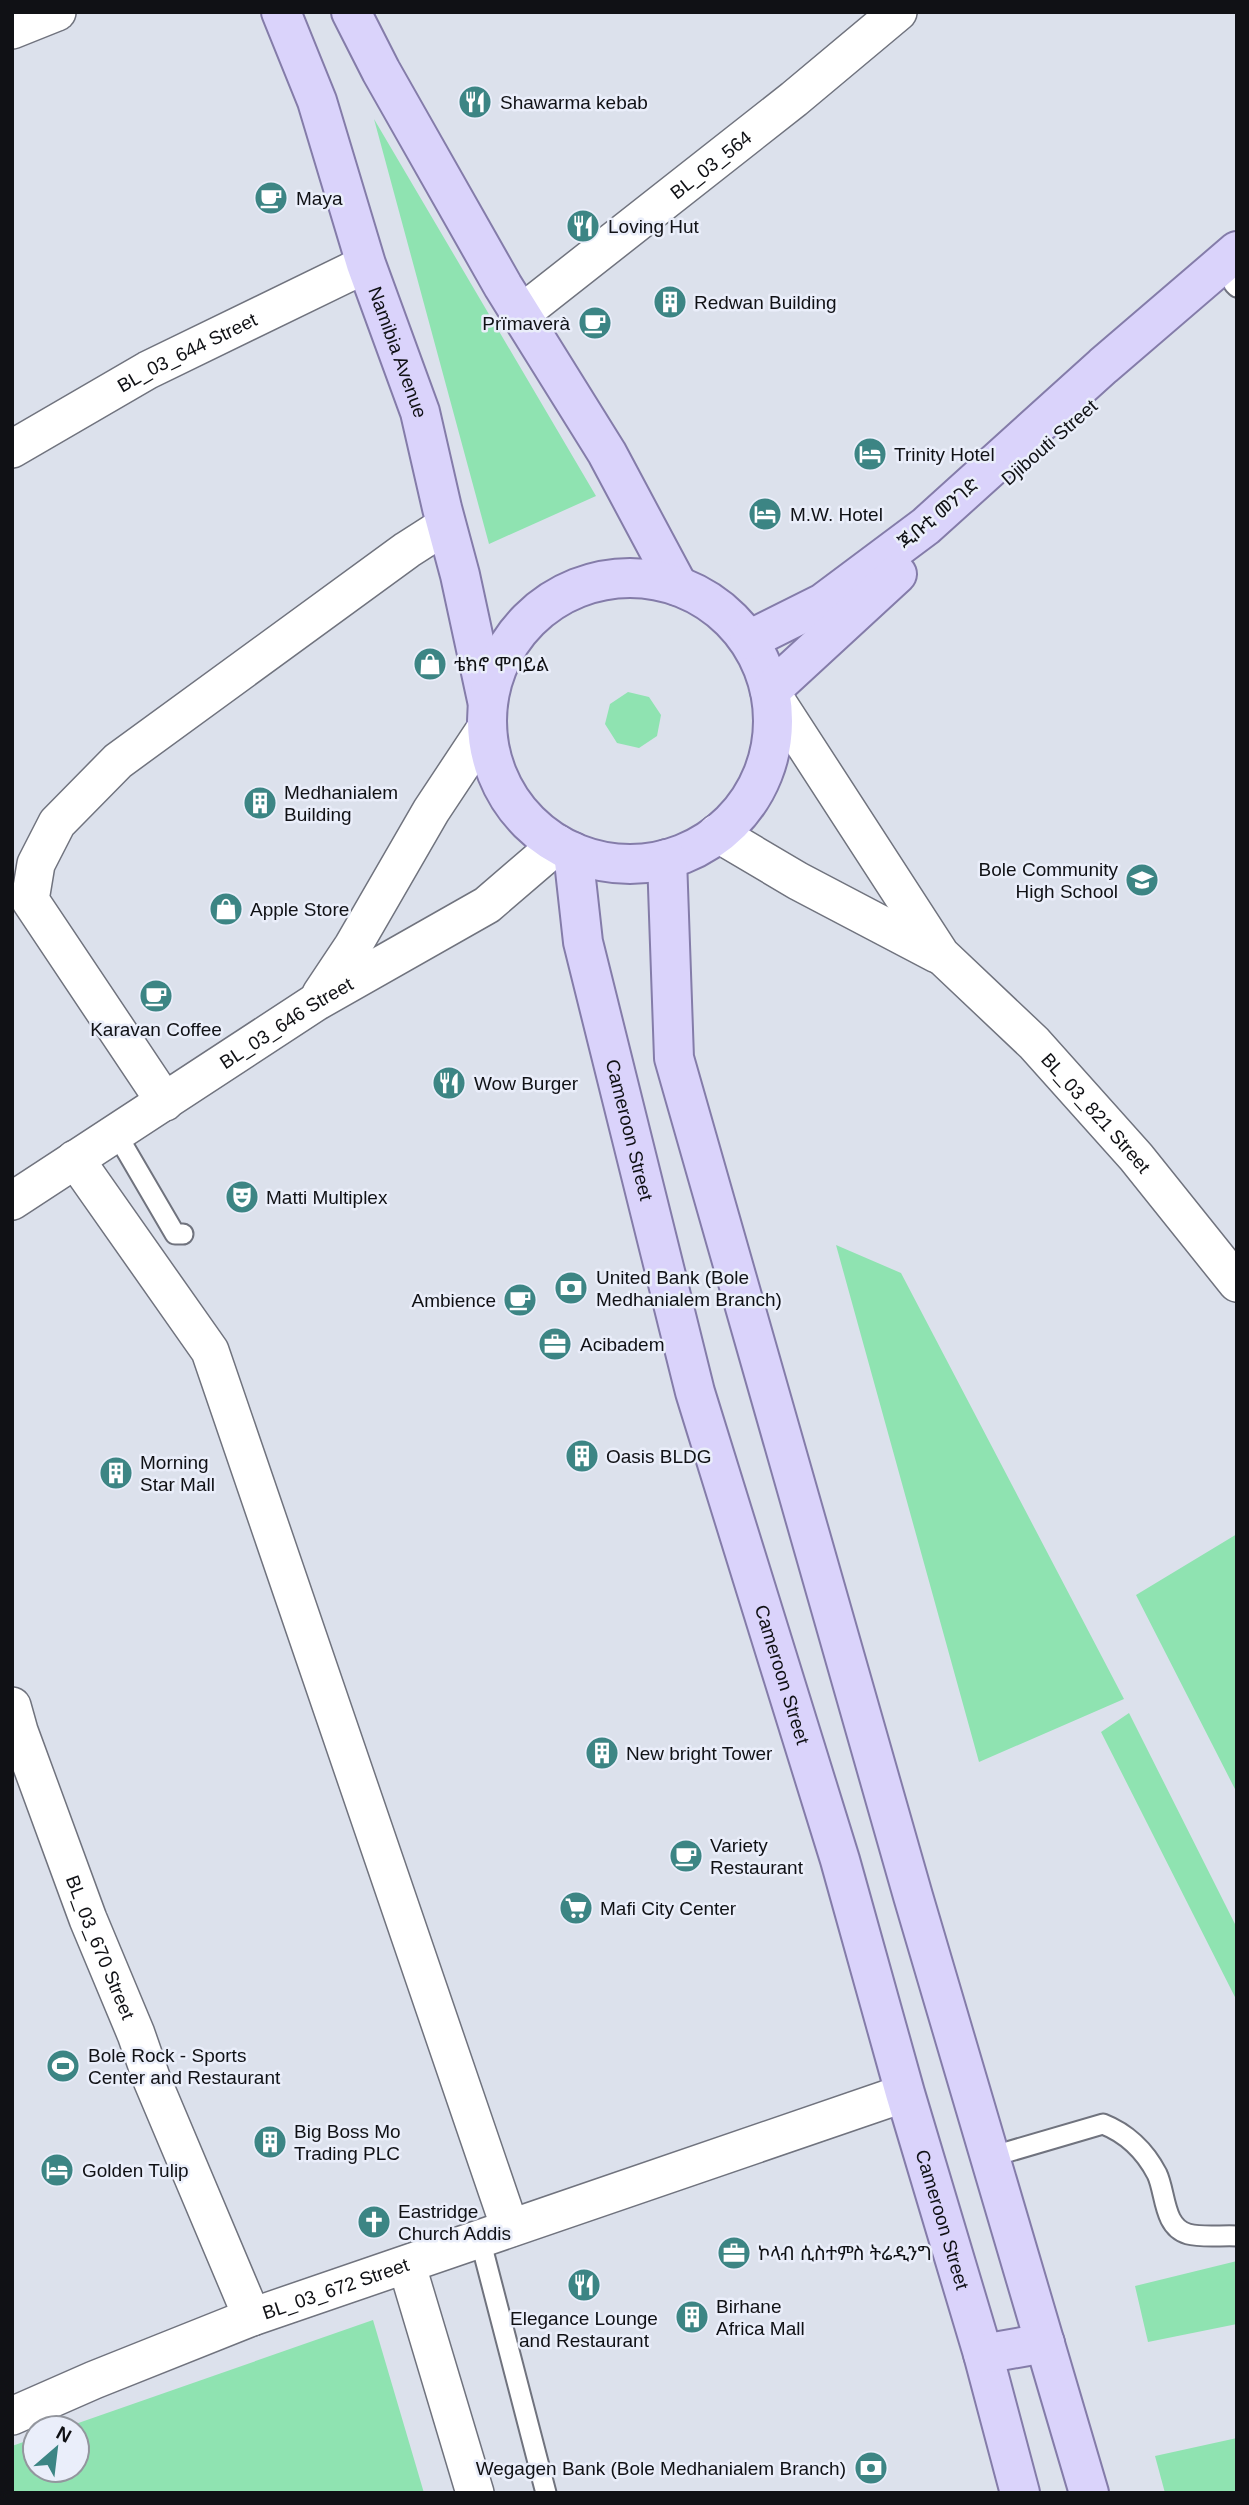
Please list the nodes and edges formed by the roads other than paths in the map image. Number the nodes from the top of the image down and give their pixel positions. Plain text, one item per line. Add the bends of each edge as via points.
1 (57, 12) edge
2 (281, 12) edge
3 (351, 12) edge
4 (898, 12) edge
5 (12, 30) edge
6 (366, 264) junction
7 (1236, 276) edge
8 (522, 313) junction
9 (12, 449) edge
10 (446, 525) junction
11 (678, 586) junction
12 (749, 640) junction
13 (770, 691) junction
14 (486, 714) junction
15 (717, 833) junction
16 (566, 848) junction
17 (667, 859) junction
18 (941, 956) junction
19 (316, 1002) junction
20 (165, 1102) junction
21 (116, 1133) junction
22 (75, 1159) junction
23 (12, 1201) edge
24 (183, 1234) dead end
25 (1237, 1283) edge
26 (14, 1724) edge
27 (905, 2093) junction
28 (990, 2157) junction
29 (495, 2233) junction
30 (1237, 2236) edge
31 (407, 2266) junction
32 (253, 2317) junction
33 (1045, 2343) junction
34 (983, 2354) junction
35 (12, 2416) edge
36 (475, 2493) edge
37 (546, 2493) edge
38 (1020, 2493) edge
39 (1089, 2493) edge

1 - 5 street
2 - 6 main road, Namibia Avenue via 317,101
3 - 8 main road via 380,71
4 - 8 street, BL_03_564
6 - 9 street, BL_03_644 Street via 148,370
6 - 10 main road, Namibia Avenue via 420,412
7 - 12 main road, ጂቡቲ መንገድ via 1103,366 926,526 823,603
7 - 13 main road, Djibouti Street
8 - 11 main road via 607,453
10 - 14 main road, Namibia Avenue
10 - 20 street via 118,761 57,823 36,864 30,900
11 - 12 main road via 706,599
11 - 14 main road via 633,577 588,583 547,602 514,634
12 - 13 main road
13 - 15 main road via 772,736 761,779 737,816
13 - 18 street
14 - 16 main road, Namibia Avenue via 494,766 512,802 538,831
14 - 19 street
15 - 17 main road via 702,845
15 - 18 street
16 - 17 main road via 619,864
16 - 19 street, BL_03_646 Street via 487,905
16 - 27 main road, Cameroon Street via 583,942 695,1392 840,1860
17 - 28 main road via 674,1058
18 - 25 street, BL_03_821 Street via 1034,1043 1136,1157
19 - 20 street, BL_03_646 Street
20 - 21 street, BL_03_646 Street
21 - 22 street, BL_03_646 Street
21 - 24 lane via 175,1234
22 - 23 street, BL_03_646 Street
22 - 29 street via 210,1351
26 - 32 street, BL_03_670 Street via 152,2080
27 - 29 street, BL_03_672 Street
27 - 34 main road, Cameroon Street
28 - 30 lane via 1103,2124 1134,2142 1157,2175 1165,2208 1176,2227 1187,2234
28 - 33 main road
29 - 31 street, BL_03_672 Street
29 - 37 lane
31 - 32 street, BL_03_672 Street
31 - 36 street
32 - 35 street, BL_03_672 Street
33 - 34 main road
33 - 39 main road
34 - 38 main road, Cameroon Street

